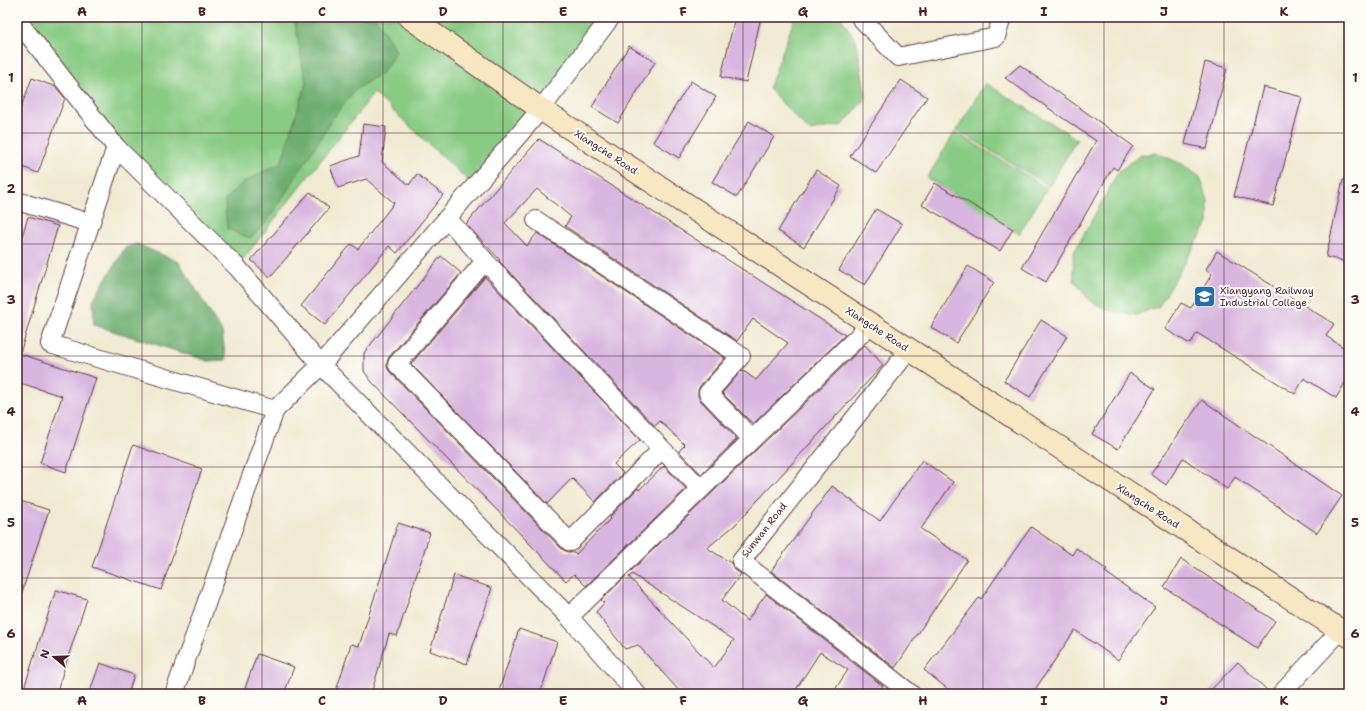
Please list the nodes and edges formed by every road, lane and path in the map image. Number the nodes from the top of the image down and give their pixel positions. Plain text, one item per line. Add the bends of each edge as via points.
1 (409, 17) edge
2 (612, 17) edge
3 (860, 17) edge
4 (1002, 17) edge
5 (17, 20) edge
6 (541, 109) junction
7 (116, 147) junction
8 (17, 201) edge
9 (447, 218) junction
10 (536, 220) dead end
11 (90, 223) junction
12 (485, 261) junction
13 (870, 325) junction
14 (908, 350) junction
15 (321, 365) junction
16 (275, 410) junction
17 (752, 439) junction
18 (662, 449) junction
19 (701, 489) junction
20 (569, 617) junction
21 (1345, 634) edge
22 (174, 694) edge
23 (637, 694) edge
24 (911, 694) edge
25 (1281, 694) edge

1 - 6 street, Xiangche Road
2 - 6 street
3 - 4 street via 898,57 996,37
5 - 7 street
6 - 9 street
6 - 13 street, Xiangche Road
7 - 11 street
7 - 15 street via 237,267
8 - 11 street
9 - 12 street
9 - 15 street
10 - 17 street via 741,356 708,393
11 - 16 street via 50,344
12 - 18 street
12 - 18 street via 397,364 570,542
13 - 14 street, Xiangche Road
13 - 17 street
14 - 21 street, Xiangche Road
14 - 24 street, Sunwan Road via 741,561
15 - 16 street
15 - 20 street
16 - 22 street
17 - 19 street
18 - 19 street
19 - 20 street
20 - 23 street
21 - 25 street

